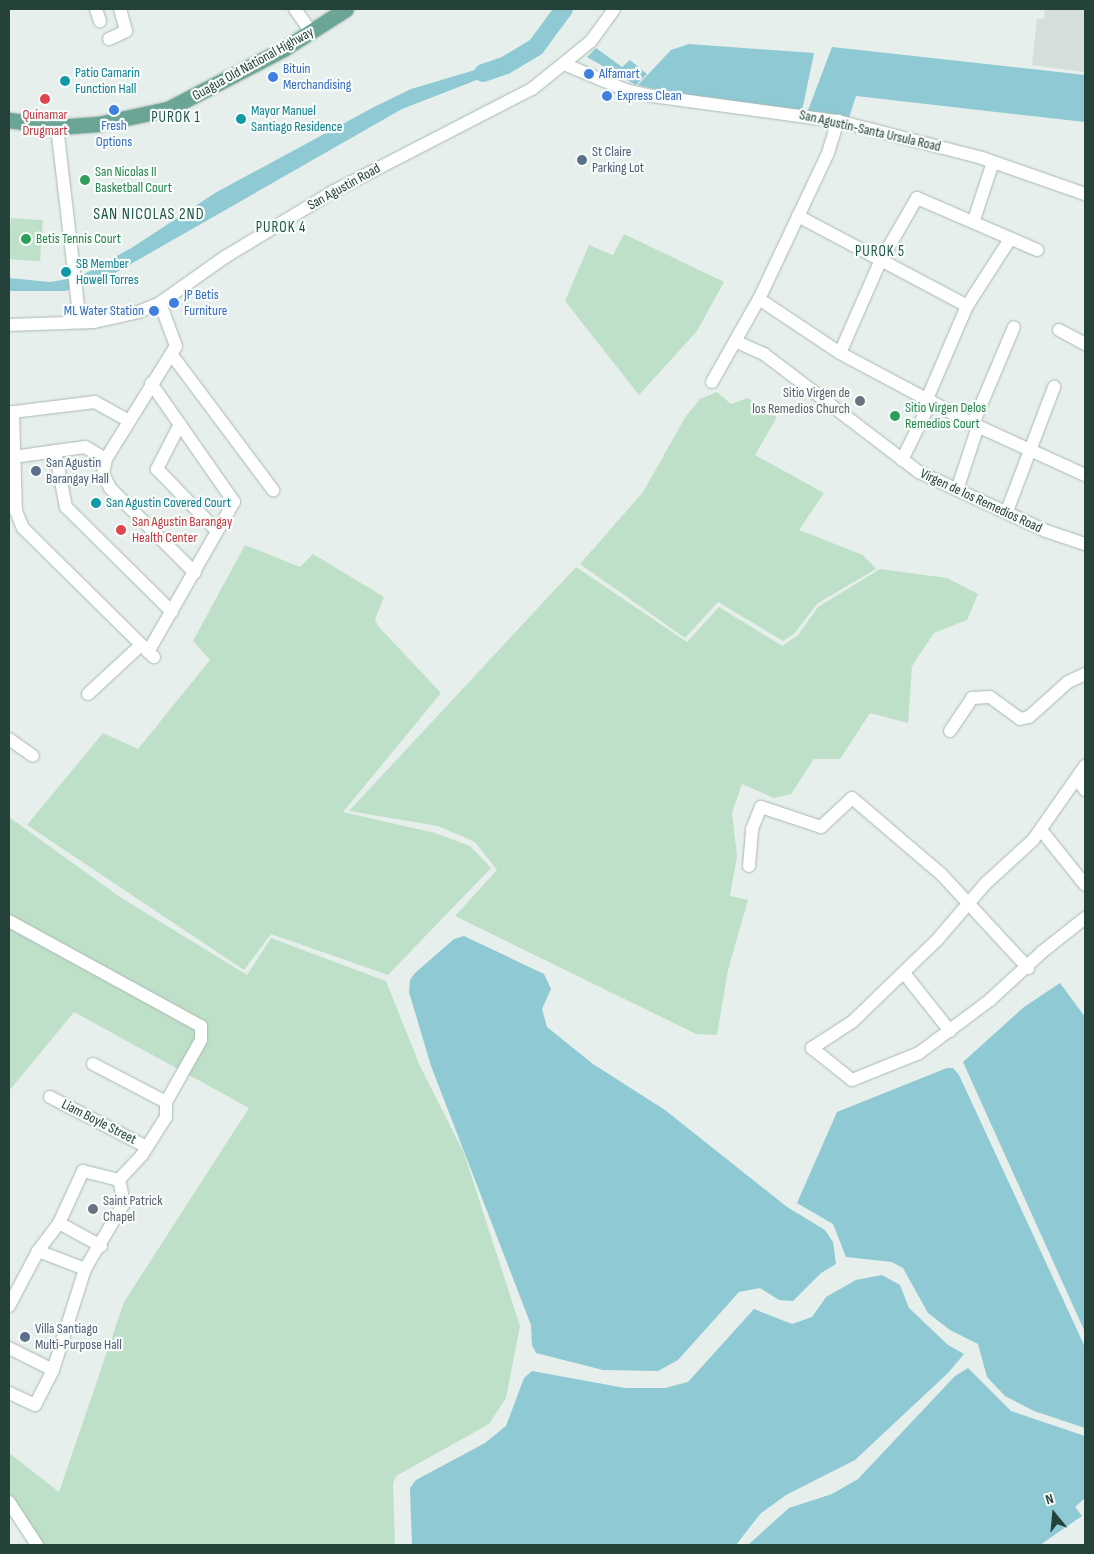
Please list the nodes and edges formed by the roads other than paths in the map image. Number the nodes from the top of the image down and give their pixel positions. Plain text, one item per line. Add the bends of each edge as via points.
1 (120, 9) edge
2 (296, 9) edge
3 (346, 9) edge
4 (614, 9) edge
5 (310, 32) junction
6 (108, 38) dead end
7 (564, 64) junction
8 (9, 120) edge
9 (838, 121) junction
10 (57, 126) junction
11 (993, 162) junction
12 (1085, 194) edge
13 (798, 216) junction
14 (974, 220) junction
15 (1010, 239) junction
16 (1037, 250) dead end
17 (880, 262) junction
18 (759, 299) junction
19 (160, 302) junction
20 (967, 306) junction
21 (80, 322) junction
22 (9, 325) edge
23 (1014, 327) dead end
24 (1059, 330) dead end
25 (737, 342) junction
26 (1085, 344) edge
27 (840, 353) junction
28 (172, 355) junction
29 (712, 382) dead end
30 (151, 383) junction
31 (1054, 387) dead end
32 (929, 400) junction
33 (129, 421) junction
34 (180, 424) junction
35 (975, 425) junction
36 (1034, 448) junction
37 (55, 451) junction
38 (13, 458) junction
39 (106, 459) junction
40 (902, 460) junction
41 (1085, 475) edge
42 (273, 490) dead end
43 (957, 490) junction
44 (1008, 511) junction
45 (217, 531) junction
46 (1085, 544) edge
47 (195, 573) junction
48 (172, 612) junction
49 (148, 651) junction
50 (1085, 674) edge
51 (88, 694) dead end
52 (950, 731) dead end
53 (9, 739) edge
54 (33, 756) dead end
55 (1085, 766) edge
56 (1077, 779) junction
57 (1085, 790) edge
58 (1041, 830) junction
59 (749, 866) dead end
60 (1085, 885) edge
61 (969, 906) junction
62 (1085, 918) edge
63 (9, 921) edge
64 (1028, 968) junction
65 (904, 973) junction
66 (950, 1031) junction
67 (93, 1064) dead end
68 (50, 1097) dead end
69 (166, 1102) junction
70 (147, 1147) junction
71 (119, 1180) junction
72 (59, 1223) junction
73 (101, 1246) junction
74 (38, 1251) junction
75 (85, 1269) junction
76 (9, 1306) edge
77 (9, 1348) edge
78 (53, 1370) junction
79 (9, 1393) edge
80 (9, 1502) edge
81 (37, 1545) edge

1 - 6 street via 126,31
2 - 5 street
3 - 5 main road, Guagua Old National Highway
4 - 7 street, San Agustin Road via 591,41
5 - 10 main road, Guagua Old National Highway via 168,109 130,120
7 - 9 street, San Agustin-Santa Ursula Road via 626,90 652,96
7 - 19 street, San Agustin Road via 532,89 326,196
8 - 10 main road, Guagua Old National Highway
9 - 11 street, San Agustin-Santa Ursula Road
9 - 13 street via 828,153
10 - 21 street
11 - 12 street, San Agustin-Santa Ursula Road
11 - 14 street
13 - 17 street
13 - 18 street
14 - 15 street
14 - 17 street via 917,198
15 - 16 street
15 - 20 street
17 - 20 street
17 - 27 street
18 - 25 street
18 - 27 street
19 - 21 street, San Agustin Road via 125,316
19 - 28 street via 174,335 176,346
20 - 32 street
21 - 22 street, San Agustin Road
23 - 35 street
24 - 26 street
25 - 29 street
25 - 40 street, Virgen de los Remedios Road via 764,354
27 - 32 street
28 - 30 street
28 - 42 street
30 - 33 street
30 - 34 street
31 - 36 street
32 - 35 street
32 - 40 street
33 - 38 street via 95,402 13,412
33 - 39 street
34 - 45 street via 233,498 232,508
34 - 45 street via 157,469
35 - 36 street
35 - 43 street
36 - 41 street
36 - 44 street
37 - 38 street
37 - 39 street via 85,446
37 - 48 street via 66,507
38 - 49 street via 16,511 23,528
39 - 47 street via 104,474 110,488
40 - 43 street, Virgen de los Remedios Road
43 - 44 street, Virgen de los Remedios Road
44 - 46 street, Virgen de los Remedios Road via 1046,532
45 - 47 street
47 - 48 street
48 - 49 street
49 - 51 street
50 - 52 street via 1068,682 1029,717 1020,720 990,697 972,698
53 - 54 street
55 - 56 street
56 - 57 street
56 - 58 street
58 - 60 street
58 - 61 street
59 - 61 street via 752,829 761,807 822,827 852,798 942,875
61 - 64 street
61 - 65 street
62 - 64 street
63 - 69 street via 201,1026 201,1040
64 - 66 street
65 - 66 street
65 - 66 street via 852,1022 812,1048 852,1080 919,1053
67 - 69 street
68 - 70 street, Liam Boyle Street
69 - 70 street via 166,1117
70 - 71 street
71 - 72 street via 83,1171
71 - 73 street via 124,1203
72 - 73 street
72 - 74 street
73 - 75 street
74 - 75 street
74 - 76 street
75 - 78 street
77 - 78 street
78 - 79 street via 36,1405
80 - 81 street

